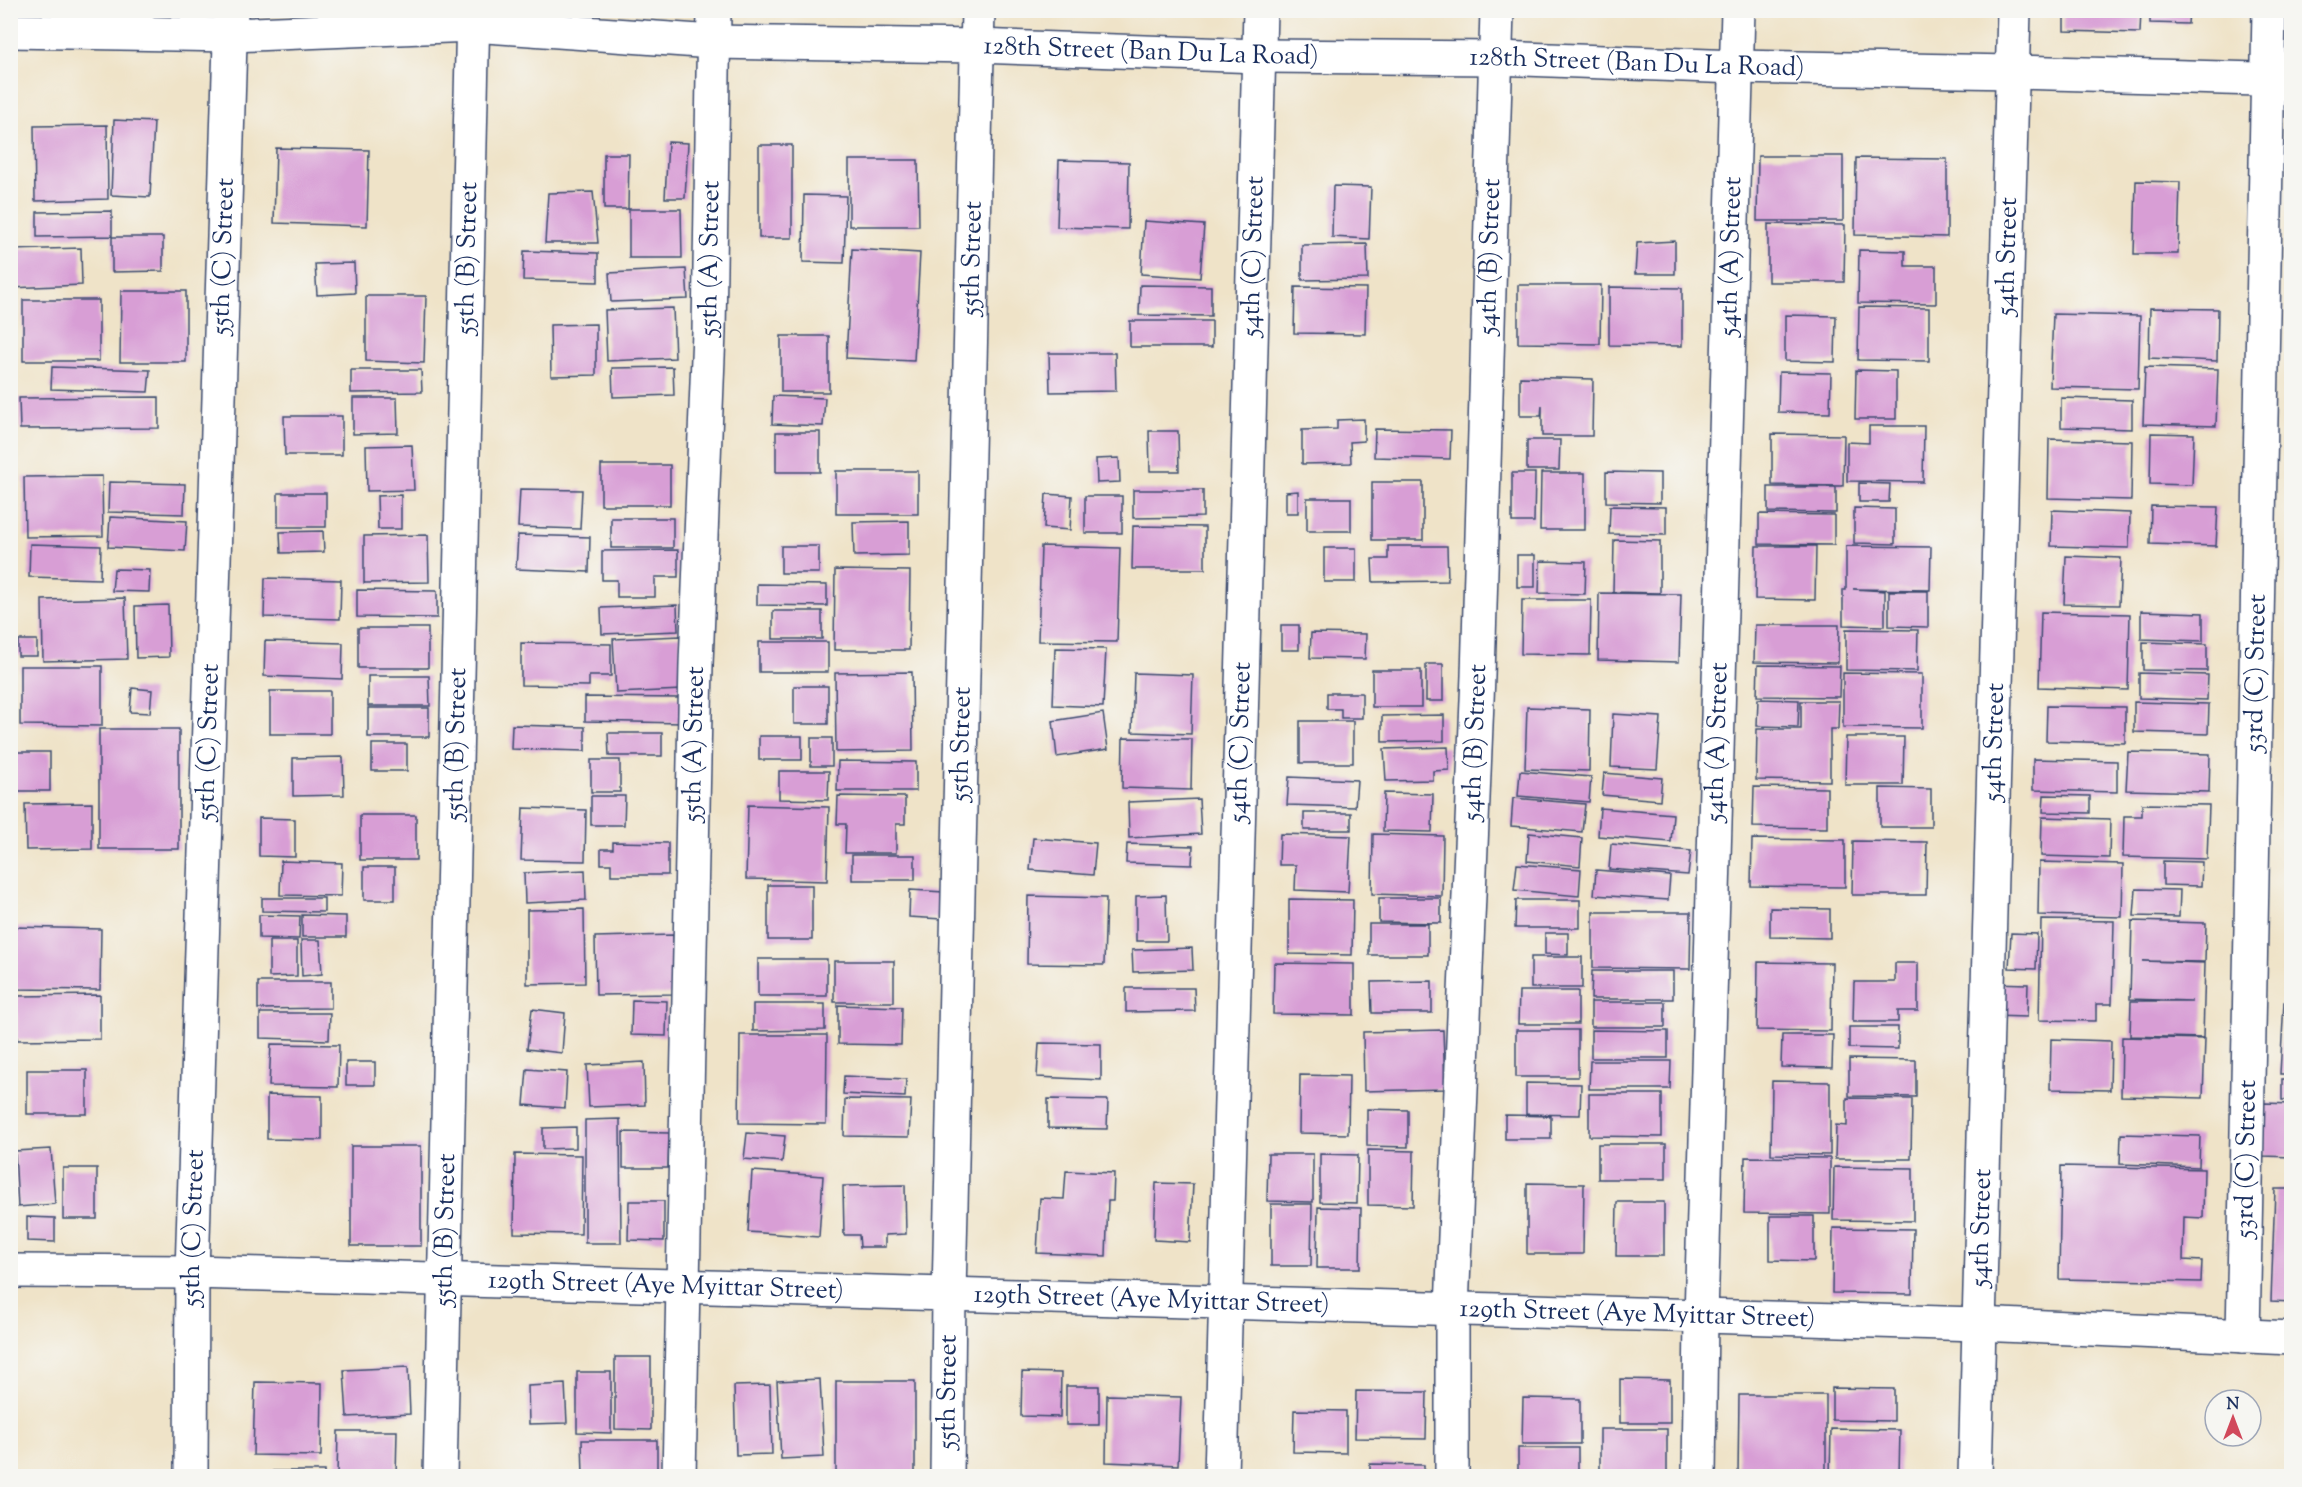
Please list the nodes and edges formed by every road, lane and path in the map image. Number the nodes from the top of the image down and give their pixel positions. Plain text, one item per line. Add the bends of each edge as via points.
1 (978, 10) edge
2 (1260, 10) edge
3 (1497, 10) edge
4 (1738, 10) edge
5 (2014, 10) edge
6 (2269, 10) edge
7 (473, 18) edge
8 (231, 23) edge
9 (714, 26) edge
10 (10, 31) edge
11 (978, 46) junction
12 (1259, 56) junction
13 (1496, 58) junction
14 (1737, 67) junction
15 (2013, 72) junction
16 (2280, 80) edge
17 (10, 1270) edge
18 (192, 1272) junction
19 (444, 1280) junction
20 (682, 1287) junction
21 (949, 1295) junction
22 (1225, 1303) junction
23 (1452, 1309) junction
24 (1701, 1317) junction
25 (1978, 1324) junction
26 (2243, 1336) junction
27 (2292, 1338) edge
28 (190, 1476) edge
29 (440, 1476) edge
30 (679, 1476) edge
31 (947, 1476) edge
32 (1221, 1476) edge
33 (1452, 1476) edge
34 (1699, 1476) edge
35 (1975, 1476) edge

1 - 11 street, 55th Street
2 - 12 street, 54th (C) Street
3 - 13 street, 54th (B) Street
4 - 14 street, 54th (A) Street
5 - 15 street, 54th Street
6 - 16 street, 53rd (C) Street
7 - 8 street, 128th Street (Ban Du La Road)
7 - 9 street, 128th Street (Ban Du La Road)
7 - 19 street, 55th (B) Street
8 - 10 street, 128th Street (Ban Du La Road)
8 - 18 street, 55th (C) Street
9 - 11 street, 128th Street (Ban Du La Road)
9 - 20 street, 55th (A) Street
11 - 12 street, 128th Street (Ban Du La Road)
11 - 21 street, 55th Street
12 - 13 street, 128th Street (Ban Du La Road)
12 - 22 street, 54th (C) Street
13 - 14 street, 128th Street (Ban Du La Road)
13 - 23 street, 54th (B) Street via 1478,664
14 - 15 street, 128th Street (Ban Du La Road)
14 - 24 street, 54th (A) Street
15 - 16 street, 128th Street (Ban Du La Road)
15 - 25 street, 54th Street
16 - 26 street, 53rd (C) Street
17 - 18 street, 129th Street (Aye Myittar Street)
18 - 19 street, 129th Street (Aye Myittar Street)
18 - 28 street, 55th (C) Street
19 - 20 street, 129th Street (Aye Myittar Street)
19 - 29 street, 55th (B) Street
20 - 21 street, 129th Street (Aye Myittar Street)
20 - 30 street, 55th (A) Street
21 - 22 street, 129th Street (Aye Myittar Street)
21 - 31 street, 55th Street
22 - 23 street, 129th Street (Aye Myittar Street)
22 - 32 street, 54th (C) Street
23 - 24 street, 129th Street (Aye Myittar Street)
23 - 33 street, 54th (B) Street
24 - 25 street, 129th Street (Aye Myittar Street)
24 - 34 street, 54th (A) Street
25 - 26 street, 129th Street (Aye Myittar Street)
25 - 35 street, 54th Street
26 - 27 street, 129th Street (Aye Myittar Street)

